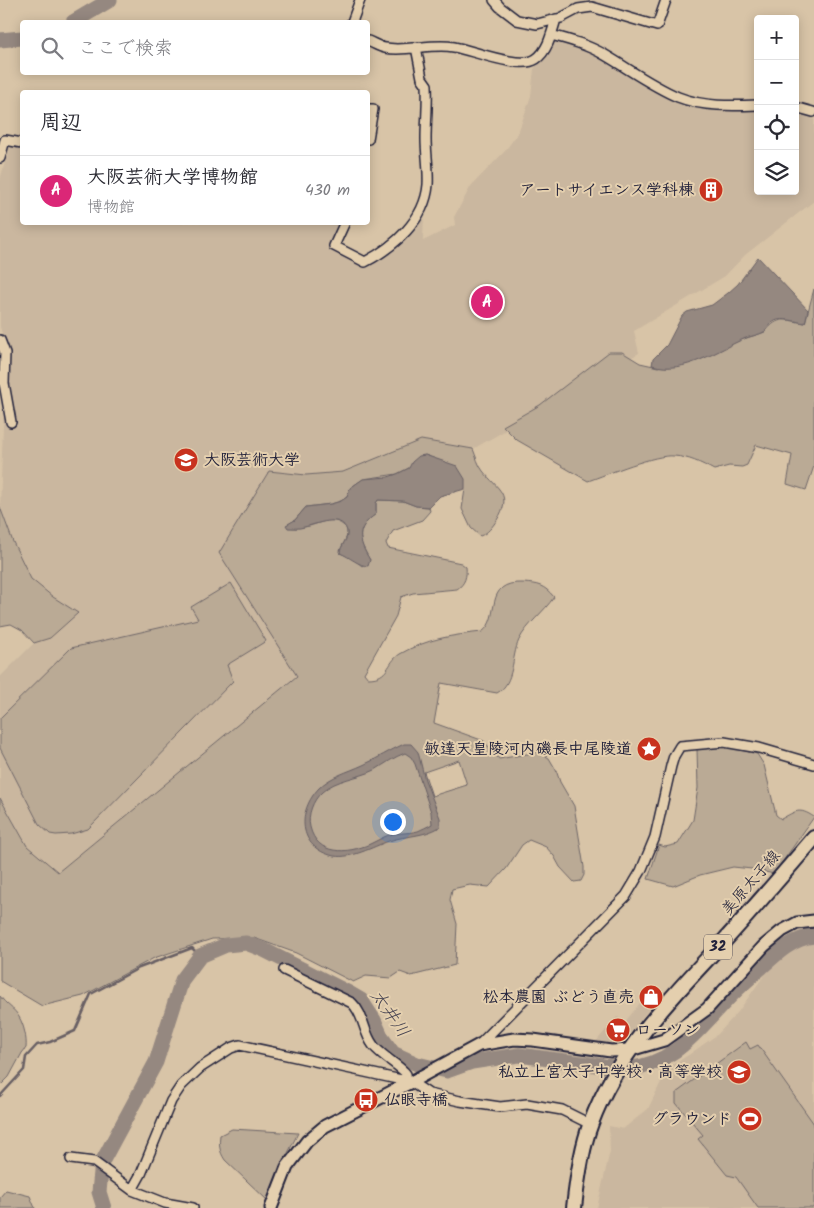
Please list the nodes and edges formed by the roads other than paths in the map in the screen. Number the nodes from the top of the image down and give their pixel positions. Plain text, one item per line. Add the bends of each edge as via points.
1 (360, 0) edge
2 (494, 0) edge
3 (666, 0) edge
4 (556, 19) junction
5 (353, 20) edge
6 (551, 35) junction
7 (370, 42) edge
8 (416, 47) junction
9 (754, 105) edge
10 (370, 108) edge
11 (799, 108) edge
12 (813, 112) dead end
13 (370, 127) edge
14 (20, 143) edge
15 (0, 158) edge
16 (344, 225) edge
17 (0, 340) edge
18 (11, 422) dead end
19 (814, 764) edge
20 (814, 838) edge
21 (814, 920) edge
22 (284, 970) dead end
23 (479, 1044) junction
24 (627, 1054) junction
25 (411, 1081) junction
26 (590, 1124) junction
27 (70, 1159) dead end
28 (132, 1190) junction
29 (165, 1205) edge
30 (193, 1208) edge
31 (271, 1208) edge
32 (574, 1208) edge

1 - 5 street
2 - 4 street via 517,20 537,24
3 - 4 street via 656,26 592,7 578,9
4 - 6 street
6 - 8 street via 536,59 526,63 453,47
6 - 9 street via 604,55 680,98 725,106
7 - 8 street via 386,48
8 - 16 street via 422,78 427,85 428,185 423,206 398,240 365,262 334,246
10 - 13 street via 373,109
11 - 12 street
14 - 15 street via 5,140
17 - 18 street via 5,353 4,383
19 - 23 street via 724,742 680,746 671,766 655,837 626,896
20 - 24 main road, 美原太子線 / 32 via 657,1013
21 - 24 street via 797,923 782,931 764,946 707,1009 675,1033
22 - 25 street via 352,1003 358,1009 374,1046 403,1069
23 - 24 street via 533,1040
23 - 25 street
24 - 26 main road, 美原太子線 / 32
25 - 26 street via 429,1094 500,1107 527,1104 562,1110
25 - 28 street via 253,1047 231,1048 200,1068 181,1086 171,1101
25 - 31 street via 325,1126 307,1141 287,1167
26 - 32 main road, 美原太子線 / 32
27 - 28 street via 94,1162
28 - 29 street
29 - 30 street

